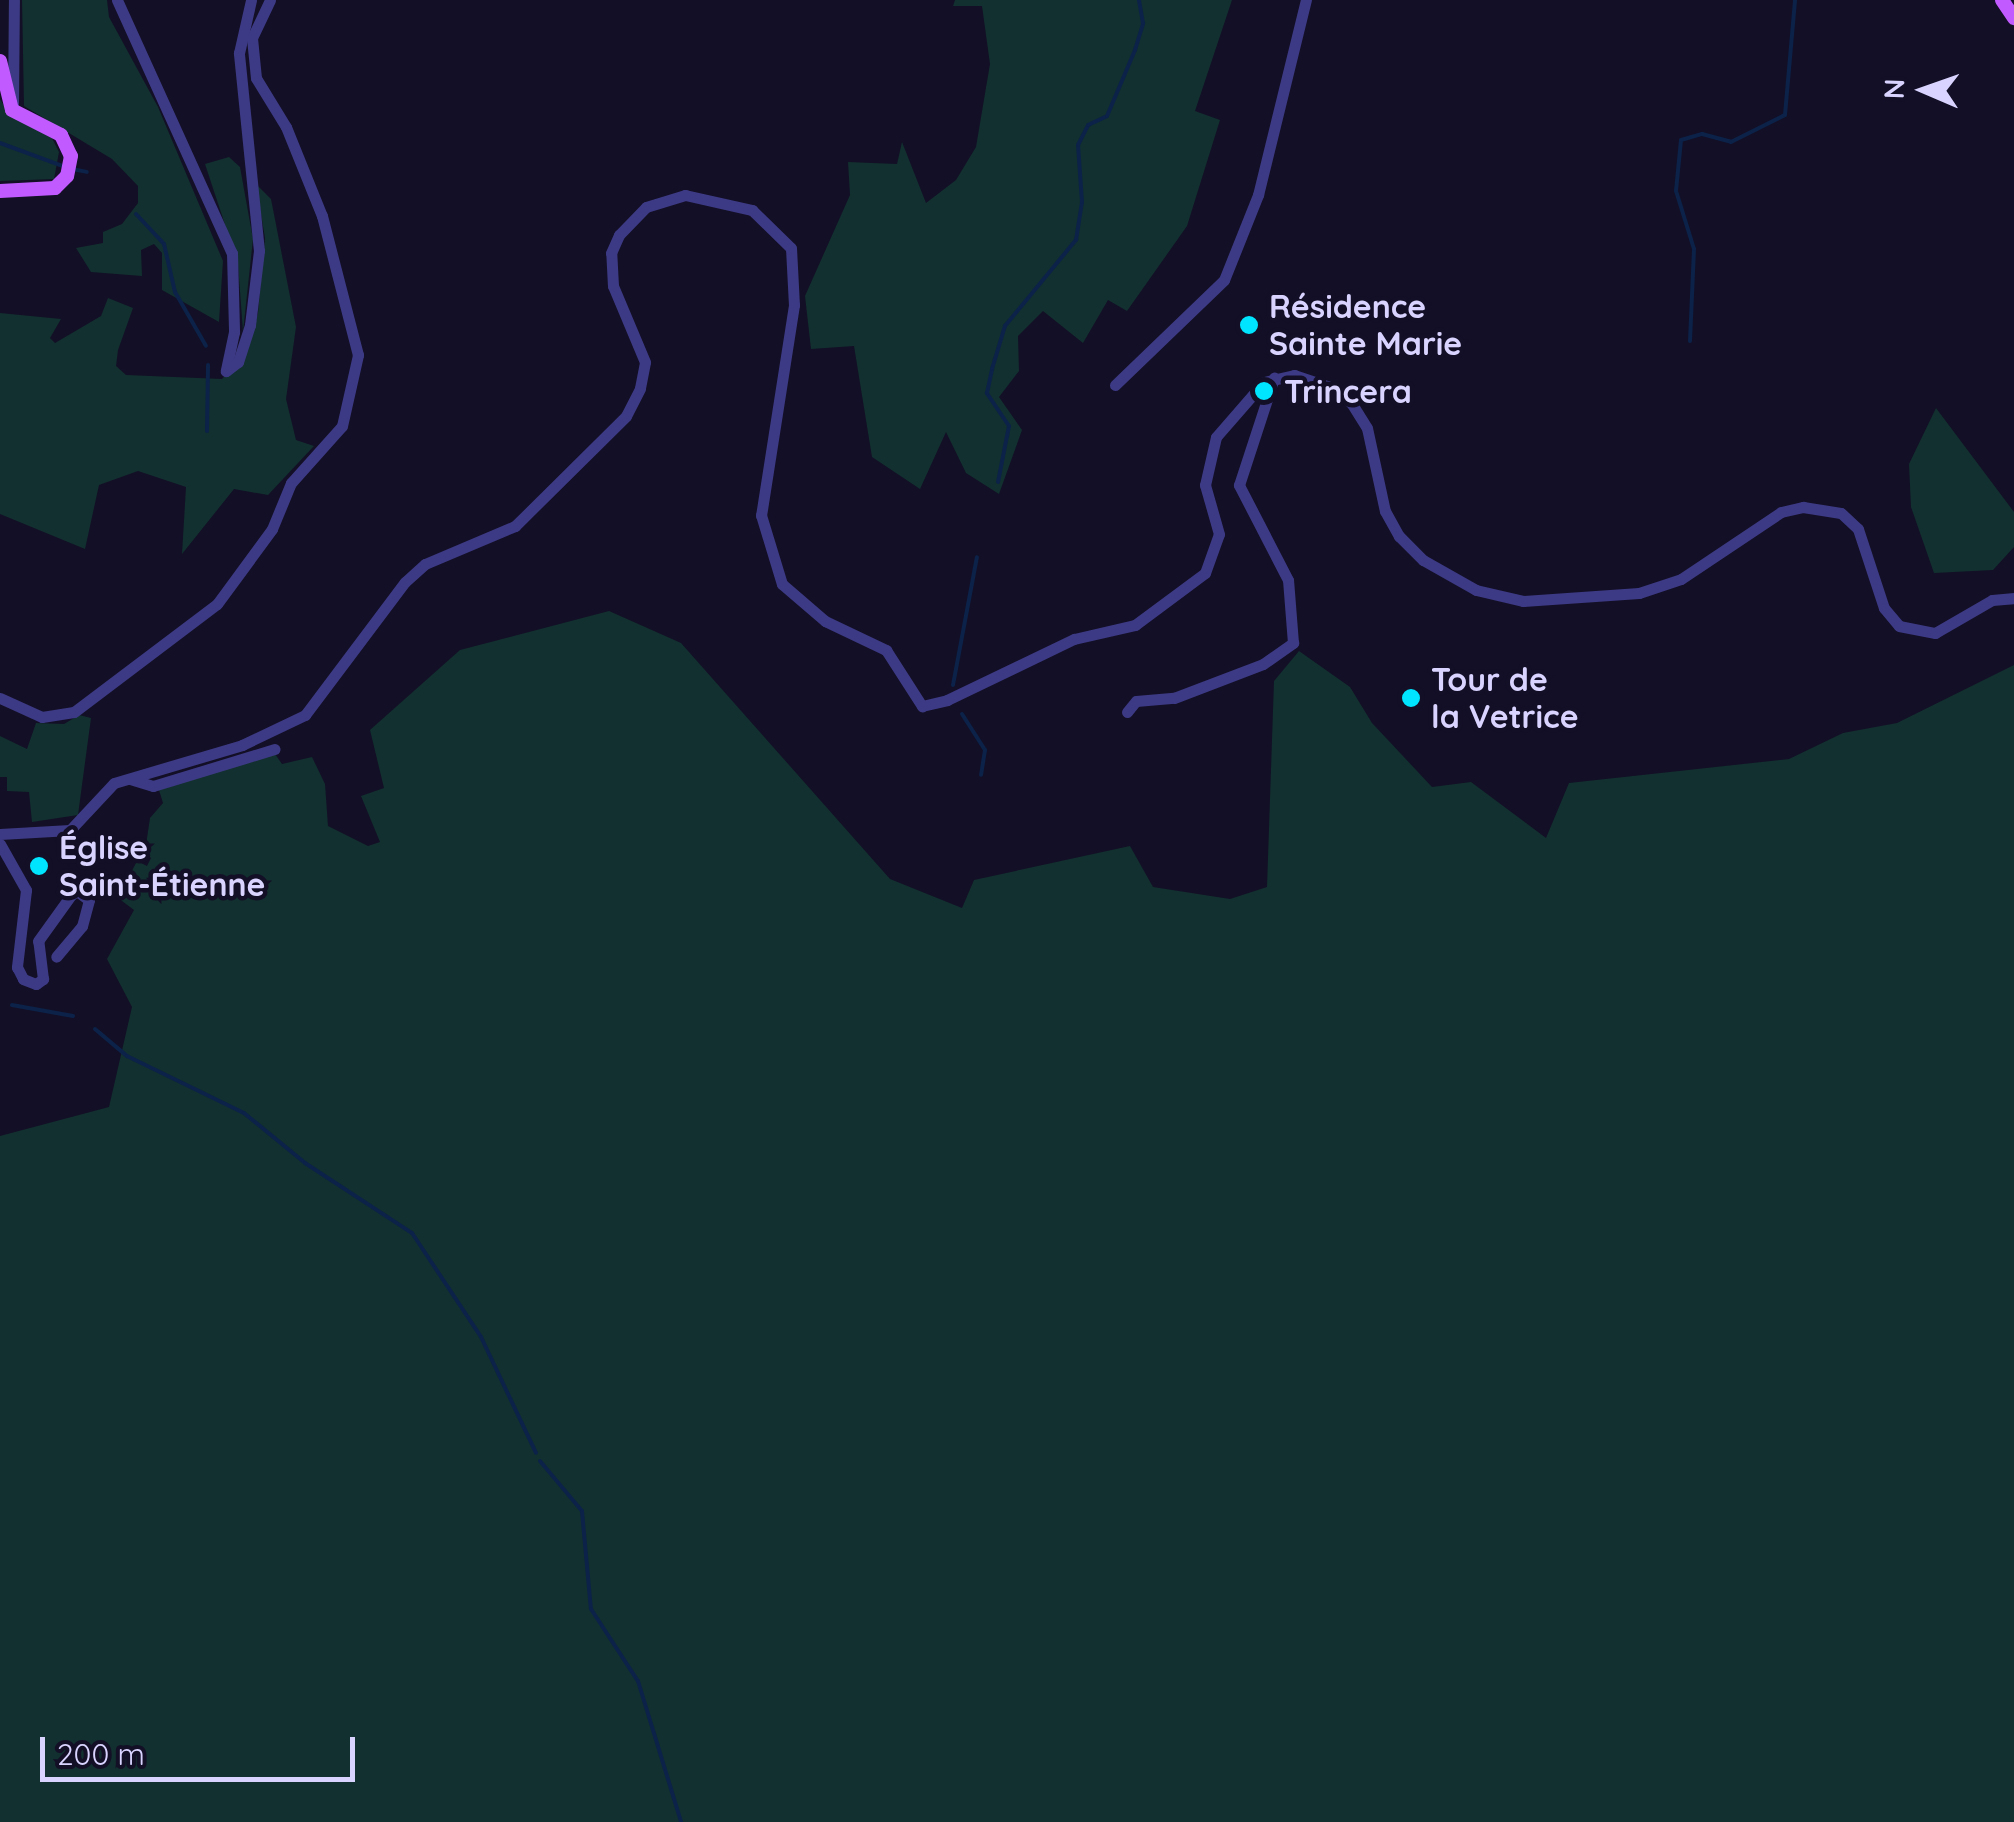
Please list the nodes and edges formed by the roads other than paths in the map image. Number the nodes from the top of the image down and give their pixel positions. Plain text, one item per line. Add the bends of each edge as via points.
1 (14, 0) edge
2 (116, 0) edge
3 (250, 0) edge
4 (268, 0) edge
5 (1306, 0) edge
6 (2002, 0) edge
7 (2014, 18) edge
8 (0, 61) edge
9 (12, 110) junction
10 (0, 192) edge
11 (1274, 378) junction
12 (1115, 385) dead end
13 (2014, 598) edge
14 (0, 698) edge
15 (1126, 712) dead end
16 (275, 749) dead end
17 (130, 779) junction
18 (0, 834) edge
19 (0, 844) edge
20 (56, 957) dead end

1 - 9 street
2 - 3 street via 232,253 234,332 226,371 238,362 250,325 259,251 239,63
4 - 14 street via 252,38 256,78 286,127 322,216 358,355 342,426 291,483 272,529 217,604 74,712 42,717
5 - 12 street via 1258,194 1224,280
6 - 7 main road
8 - 9 main road
9 - 10 main road via 60,135 71,156 54,188
11 - 13 street via 1312,378 1352,404 1366,428 1385,511 1399,536 1423,560 1476,590 1523,601 1639,593 1682,579 1781,512 1826,507 1858,529 1884,608 1898,626 1935,633 1992,600
11 - 15 street via 1239,484 1288,580 1293,643 1274,659 1174,698 1136,702
11 - 17 street via 1231,416 1206,462 1205,485 1219,534 1206,573 1136,625 1074,639 922,706 886,650 801,605 767,551 762,485 790,341 790,248 752,210 684,194 664,197 619,235 612,254 614,286 645,362 626,416 515,526 425,564 405,582 306,715 242,746
16 - 17 street via 152,786
17 - 18 street via 114,783 70,830
19 - 20 street via 27,894 17,968 32,984 44,976 38,941 71,895 78,891 90,900 82,926

